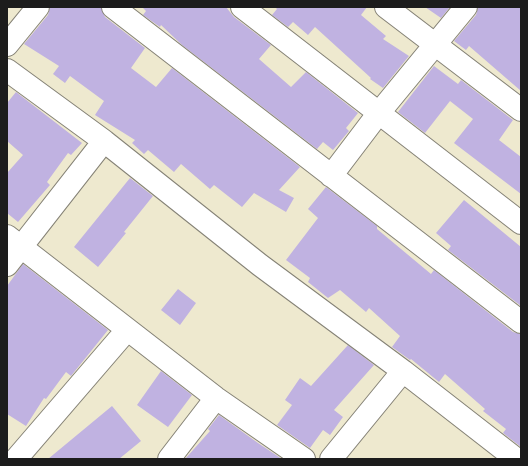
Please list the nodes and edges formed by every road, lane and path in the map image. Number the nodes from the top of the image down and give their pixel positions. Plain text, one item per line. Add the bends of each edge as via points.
1 (38, 7) edge
2 (112, 7) edge
3 (242, 7) edge
4 (386, 7) edge
5 (466, 7) edge
6 (7, 45) edge
7 (436, 45) junction
8 (7, 70) edge
9 (521, 110) edge
10 (378, 114) junction
11 (104, 140) junction
12 (332, 176) junction
13 (521, 223) edge
14 (14, 241) edge
15 (7, 265) edge
16 (521, 322) edge
17 (127, 330) junction
18 (403, 371) junction
19 (216, 398) junction
20 (16, 459) edge
21 (169, 459) edge
22 (304, 459) edge
23 (331, 459) edge
24 (516, 459) edge

1 - 6 street
2 - 12 street
3 - 10 street
4 - 7 street
5 - 7 street
7 - 9 street
7 - 10 street
8 - 11 street
10 - 12 street
10 - 13 street
11 - 14 street
11 - 18 street via 260,265
12 - 16 street
14 - 15 street
14 - 17 street
17 - 19 street
17 - 20 street
18 - 23 street
18 - 24 street
19 - 21 street
19 - 22 street

